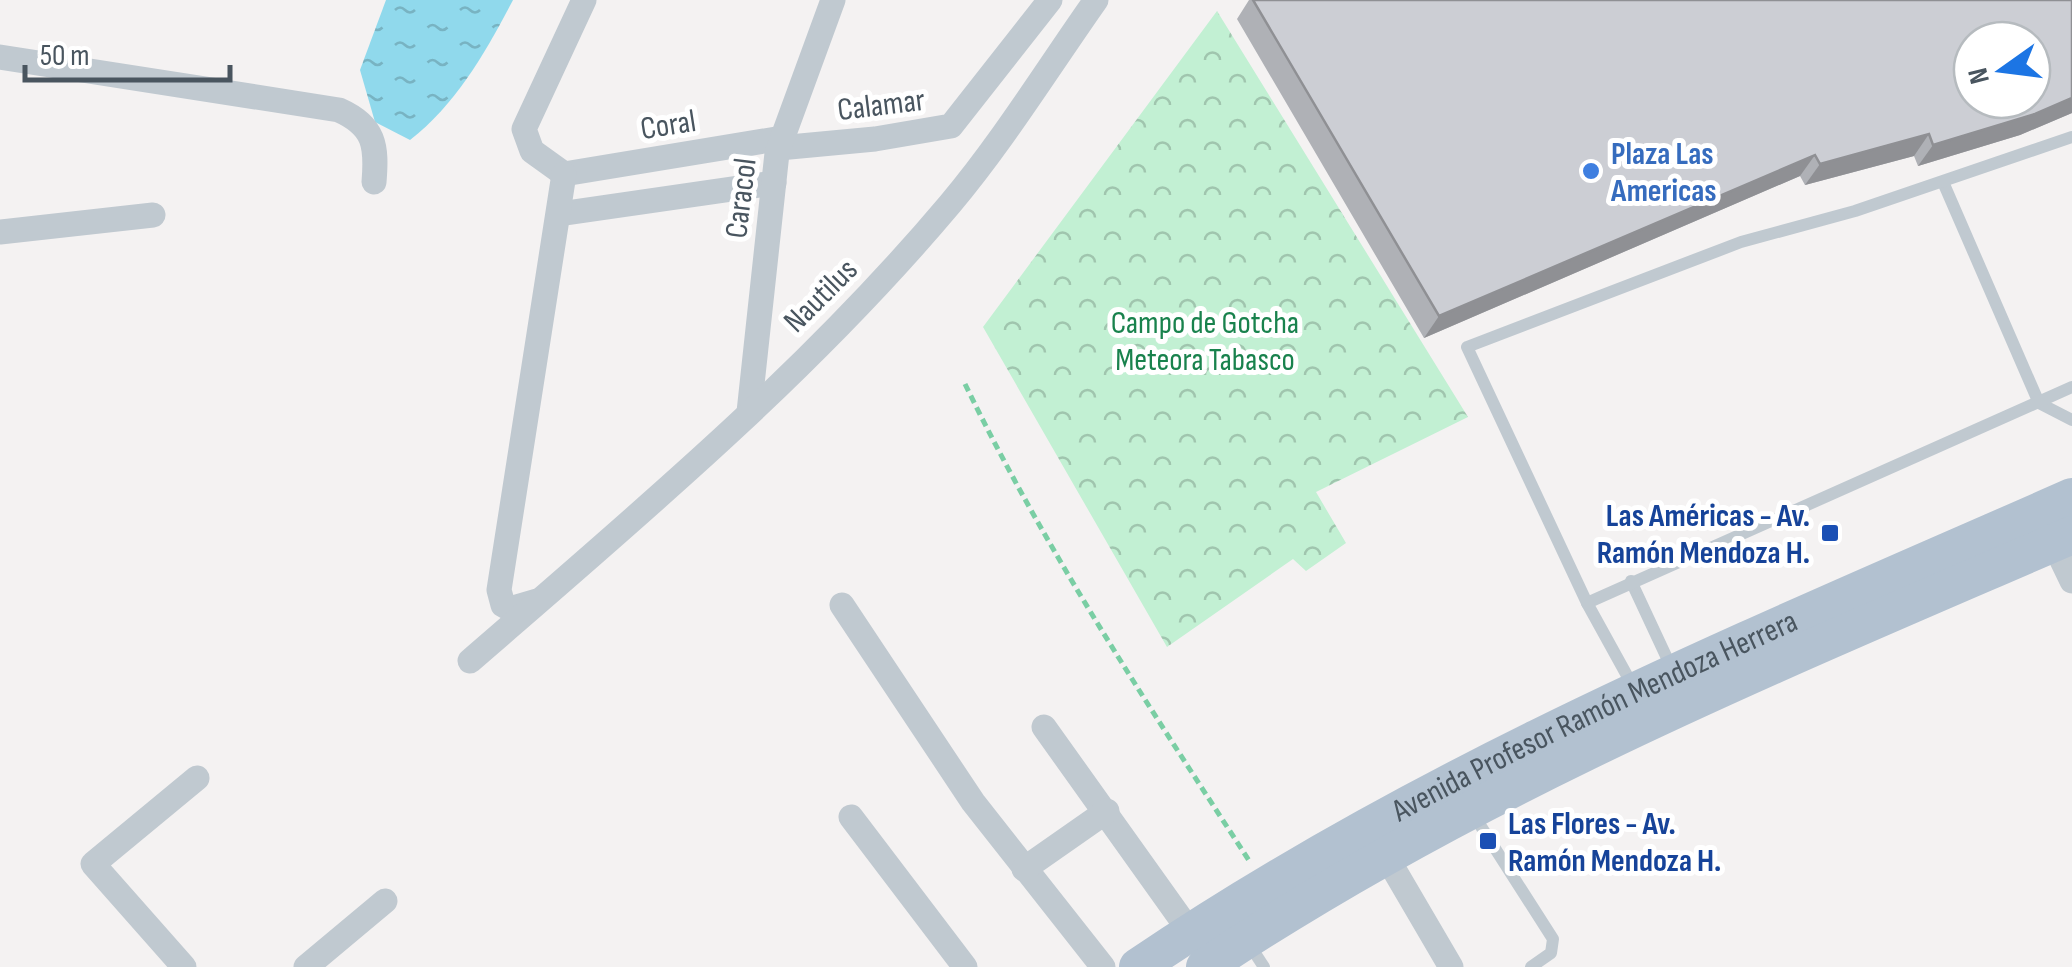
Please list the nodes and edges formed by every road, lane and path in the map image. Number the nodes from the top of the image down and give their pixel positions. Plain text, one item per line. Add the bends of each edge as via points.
1 (584, 0) edge
2 (833, 0) edge
3 (1050, 0) edge
4 (1096, 0) edge
5 (0, 57) edge
6 (2072, 137) edge
7 (780, 143) junction
8 (564, 174) junction
9 (374, 182) dead end
10 (1943, 182) junction
11 (774, 183) junction
12 (559, 214) junction
13 (152, 215) dead end
14 (0, 232) edge
15 (965, 384) dead end
16 (2072, 387) edge
17 (2039, 403) junction
18 (749, 412) junction
19 (2072, 420) edge
20 (2059, 521) edge
21 (1631, 581) junction
22 (2072, 581) edge
23 (545, 596) junction
24 (1587, 602) junction
25 (842, 605) dead end
26 (470, 661) dead end
27 (1682, 688) junction
28 (1645, 705) junction
29 (1044, 727) dead end
30 (197, 778) dead end
31 (1107, 810) junction
32 (1472, 812) junction
33 (851, 817) dead end
34 (1376, 840) junction
35 (1024, 869) junction
36 (1266, 885) junction
37 (384, 901) dead end
38 (1198, 950) edge
39 (1256, 954) edge
40 (184, 967) edge
41 (306, 967) edge
42 (965, 967) edge
43 (1103, 967) edge
44 (1138, 967) edge
45 (1452, 967) edge
46 (1531, 967) edge

1 - 8 street via 524,129 532,151
2 - 7 street, Caracol
3 - 7 street, Calamar via 951,126 875,139
4 - 18 street, Nautilus via 952,201
5 - 9 street via 340,110 357,118 374,140
6 - 10 lane
7 - 8 street, Coral
7 - 11 street, Caracol
8 - 12 street
10 - 17 lane
10 - 24 lane via 1741,242 1467,347
11 - 12 street
11 - 18 street, Caracol
12 - 23 street via 499,590 510,609
13 - 14 street
15 - 36 path via 1080,599
16 - 17 lane
17 - 19 lane
17 - 21 lane
18 - 23 street, Nautilus
20 - 22 street
20 - 27 main road, Avenida Profesor Ramón Mendoza Herrera
20 - 27 main road, Avenida Profesor Ramón Mendoza Herrera via 2015,560
21 - 24 lane
21 - 27 lane
23 - 26 street, Nautilus
24 - 28 lane
25 - 35 street
27 - 28 main road, Avenida Profesor Ramón Mendoza Herrera
28 - 32 main road, Avenida Profesor Ramón Mendoza Herrera
28 - 34 main road, Avenida Profesor Ramón Mendoza Herrera via 1473,768
29 - 31 street
30 - 40 street via 92,864
31 - 35 street
31 - 38 street
32 - 34 main road, Avenida Profesor Ramón Mendoza Herrera
32 - 46 lane via 1553,938 1551,954
33 - 42 street
34 - 36 main road, Avenida Profesor Ramón Mendoza Herrera
34 - 39 main road, Avenida Profesor Ramón Mendoza Herrera
34 - 45 street
35 - 43 street
36 - 38 main road, Avenida Profesor Ramón Mendoza Herrera
37 - 41 street
38 - 39 main road, Avenida Profesor Ramón Mendoza Herrera
38 - 44 main road, Avenida Profesor Ramón Mendoza Herrera

